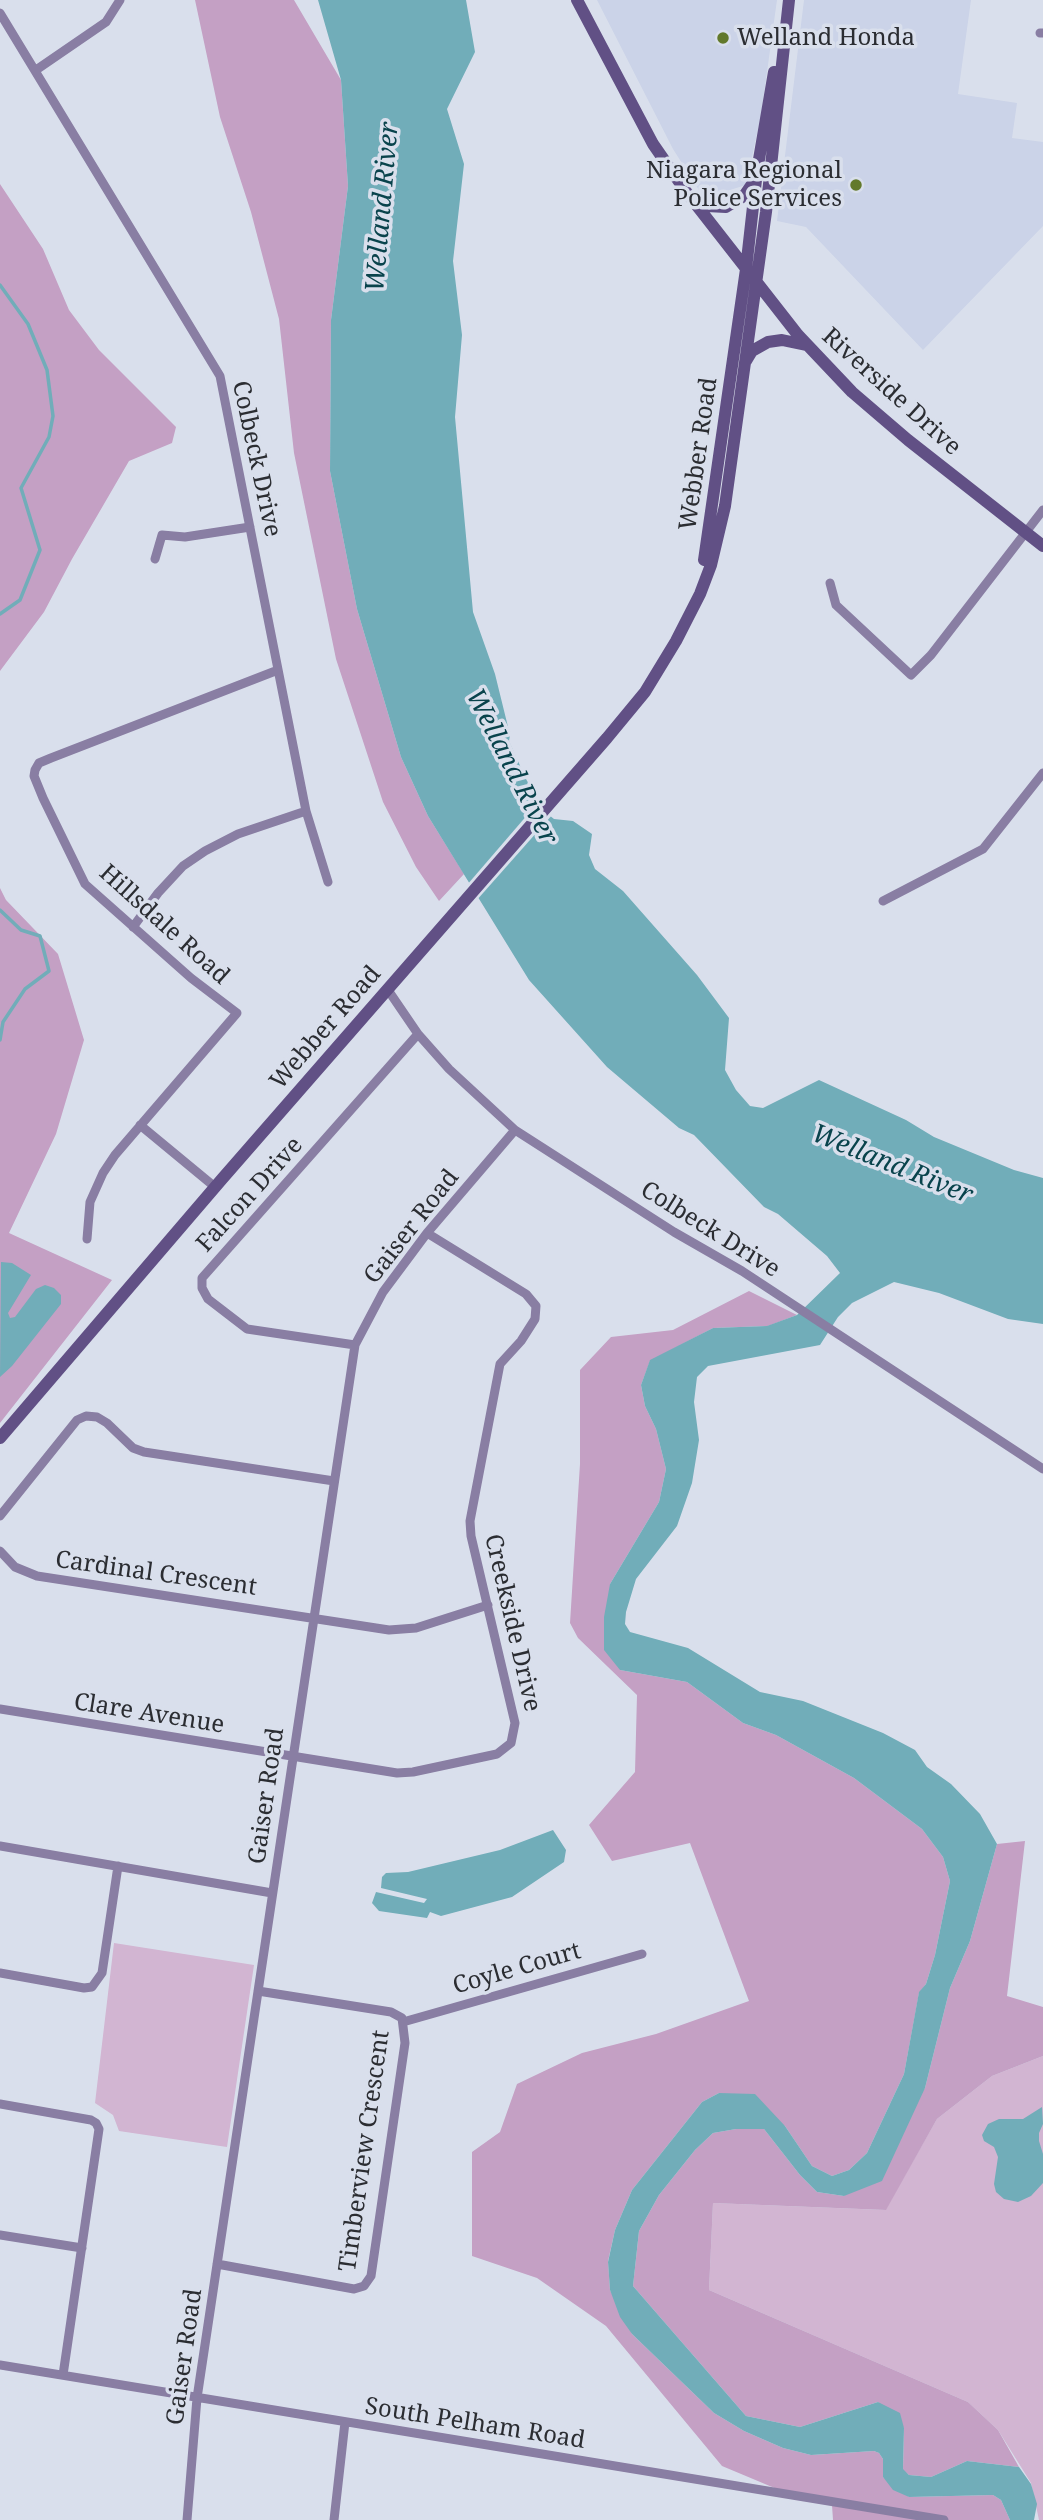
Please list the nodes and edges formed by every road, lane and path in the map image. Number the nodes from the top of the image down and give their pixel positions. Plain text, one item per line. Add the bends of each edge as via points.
1 (120, 0) edge
2 (577, 0) edge
3 (789, 0) edge
4 (0, 13) edge
5 (784, 31) junction
6 (36, 71) junction
7 (757, 171) junction
8 (687, 193) junction
9 (746, 269) junction
10 (756, 280) junction
11 (806, 345) junction
12 (744, 367) junction
13 (1043, 510) edge
14 (250, 527) junction
15 (1026, 532) junction
16 (1043, 546) edge
17 (155, 559) dead end
18 (830, 583) dead end
19 (676, 641) junction
20 (278, 670) junction
21 (1043, 773) edge
22 (306, 811) junction
23 (327, 882) dead end
24 (883, 901) dead end
25 (133, 927) junction
26 (388, 990) junction
27 (418, 1034) junction
28 (140, 1125) junction
29 (515, 1130) junction
30 (215, 1187) junction
31 (427, 1233) junction
32 (87, 1239) dead end
33 (355, 1345) junction
34 (0, 1438) edge
35 (1043, 1469) edge
36 (334, 1481) junction
37 (0, 1516) edge
38 (0, 1551) edge
39 (488, 1605) junction
40 (314, 1617) junction
41 (0, 1709) edge
42 (293, 1756) junction
43 (0, 1846) edge
44 (118, 1866) junction
45 (272, 1893) junction
46 (642, 1954) dead end
47 (0, 1973) edge
48 (258, 1991) junction
49 (403, 2022) junction
50 (0, 2104) edge
51 (0, 2235) edge
52 (82, 2248) junction
53 (217, 2264) junction
54 (0, 2365) edge
55 (63, 2375) junction
56 (197, 2398) junction
57 (345, 2422) junction
58 (187, 2520) edge
59 (334, 2520) edge
60 (944, 2520) edge

1 - 6 street via 106,22
2 - 8 main road, Riverside Drive via 634,111
3 - 5 main road
4 - 6 street, Colbeck Drive
5 - 7 main road, Webber Road
5 - 10 main road, Webber Road
6 - 14 street, Colbeck Drive via 220,376
7 - 8 main road via 749,191 732,205 707,206
7 - 9 main road, Webber Road
8 - 9 main road, Riverside Drive
9 - 10 main road, Riverside Drive
9 - 19 main road, Webber Road via 710,530
10 - 11 main road, Riverside Drive
10 - 12 main road, Webber Road
11 - 12 main road via 768,342 752,351
11 - 15 main road, Riverside Drive via 908,440
12 - 19 main road, Webber Road via 722,523 700,594
13 - 15 street
14 - 17 street via 185,537 162,535
14 - 20 street, Colbeck Drive
15 - 16 main road, Riverside Drive
15 - 18 street via 911,675 836,605
19 - 26 main road, Webber Road via 645,692
20 - 22 street, Colbeck Drive
20 - 25 street, Hillsdale Road via 51,758 35,770 43,798 85,884
21 - 24 street via 983,849
22 - 23 street, Colbeck Drive
22 - 25 street via 205,850 183,866
25 - 28 street, Hillsdale Road via 237,1013
26 - 27 street, Colbeck Drive
26 - 30 main road, Webber Road
27 - 29 street, Colbeck Drive
27 - 33 street, Falcon Drive via 202,1278 208,1299 247,1329
28 - 30 street
28 - 32 street, Hillsdale Road via 95,1188
29 - 31 street, Gaiser Road
29 - 35 street, Colbeck Drive via 742,1271
30 - 34 main road, Webber Road
31 - 33 street, Gaiser Road via 383,1292
31 - 39 street, Creekside Drive via 526,1294 536,1306 535,1319 500,1364 476,1481 471,1536
33 - 36 street, Gaiser Road
36 - 37 street via 144,1452 133,1448 107,1423 86,1416 77,1420
36 - 40 street, Gaiser Road
38 - 40 street, Cardinal Crescent via 15,1567 37,1576
39 - 40 street, Cardinal Crescent via 404,1630
39 - 42 street, Creekside Drive via 516,1723 506,1749 450,1765 397,1773
40 - 42 street, Gaiser Road
41 - 42 street, Clare Avenue
42 - 45 street, Gaiser Road
43 - 44 street
44 - 45 street
44 - 47 street via 102,1973 92,1987
45 - 48 street, Gaiser Road
46 - 49 street, Coyle Court
48 - 49 street, Timberview Crescent via 391,2012
48 - 53 street, Gaiser Road
49 - 53 street, Timberview Crescent via 405,2043 371,2276 364,2286 354,2289
50 - 52 street via 96,2123 99,2137
51 - 52 street
52 - 55 street
53 - 56 street, Gaiser Road
54 - 55 street, South Pelham Road
55 - 56 street, South Pelham Road
56 - 57 street, South Pelham Road
56 - 58 street, Gaiser Road
57 - 59 street
57 - 60 street, South Pelham Road

